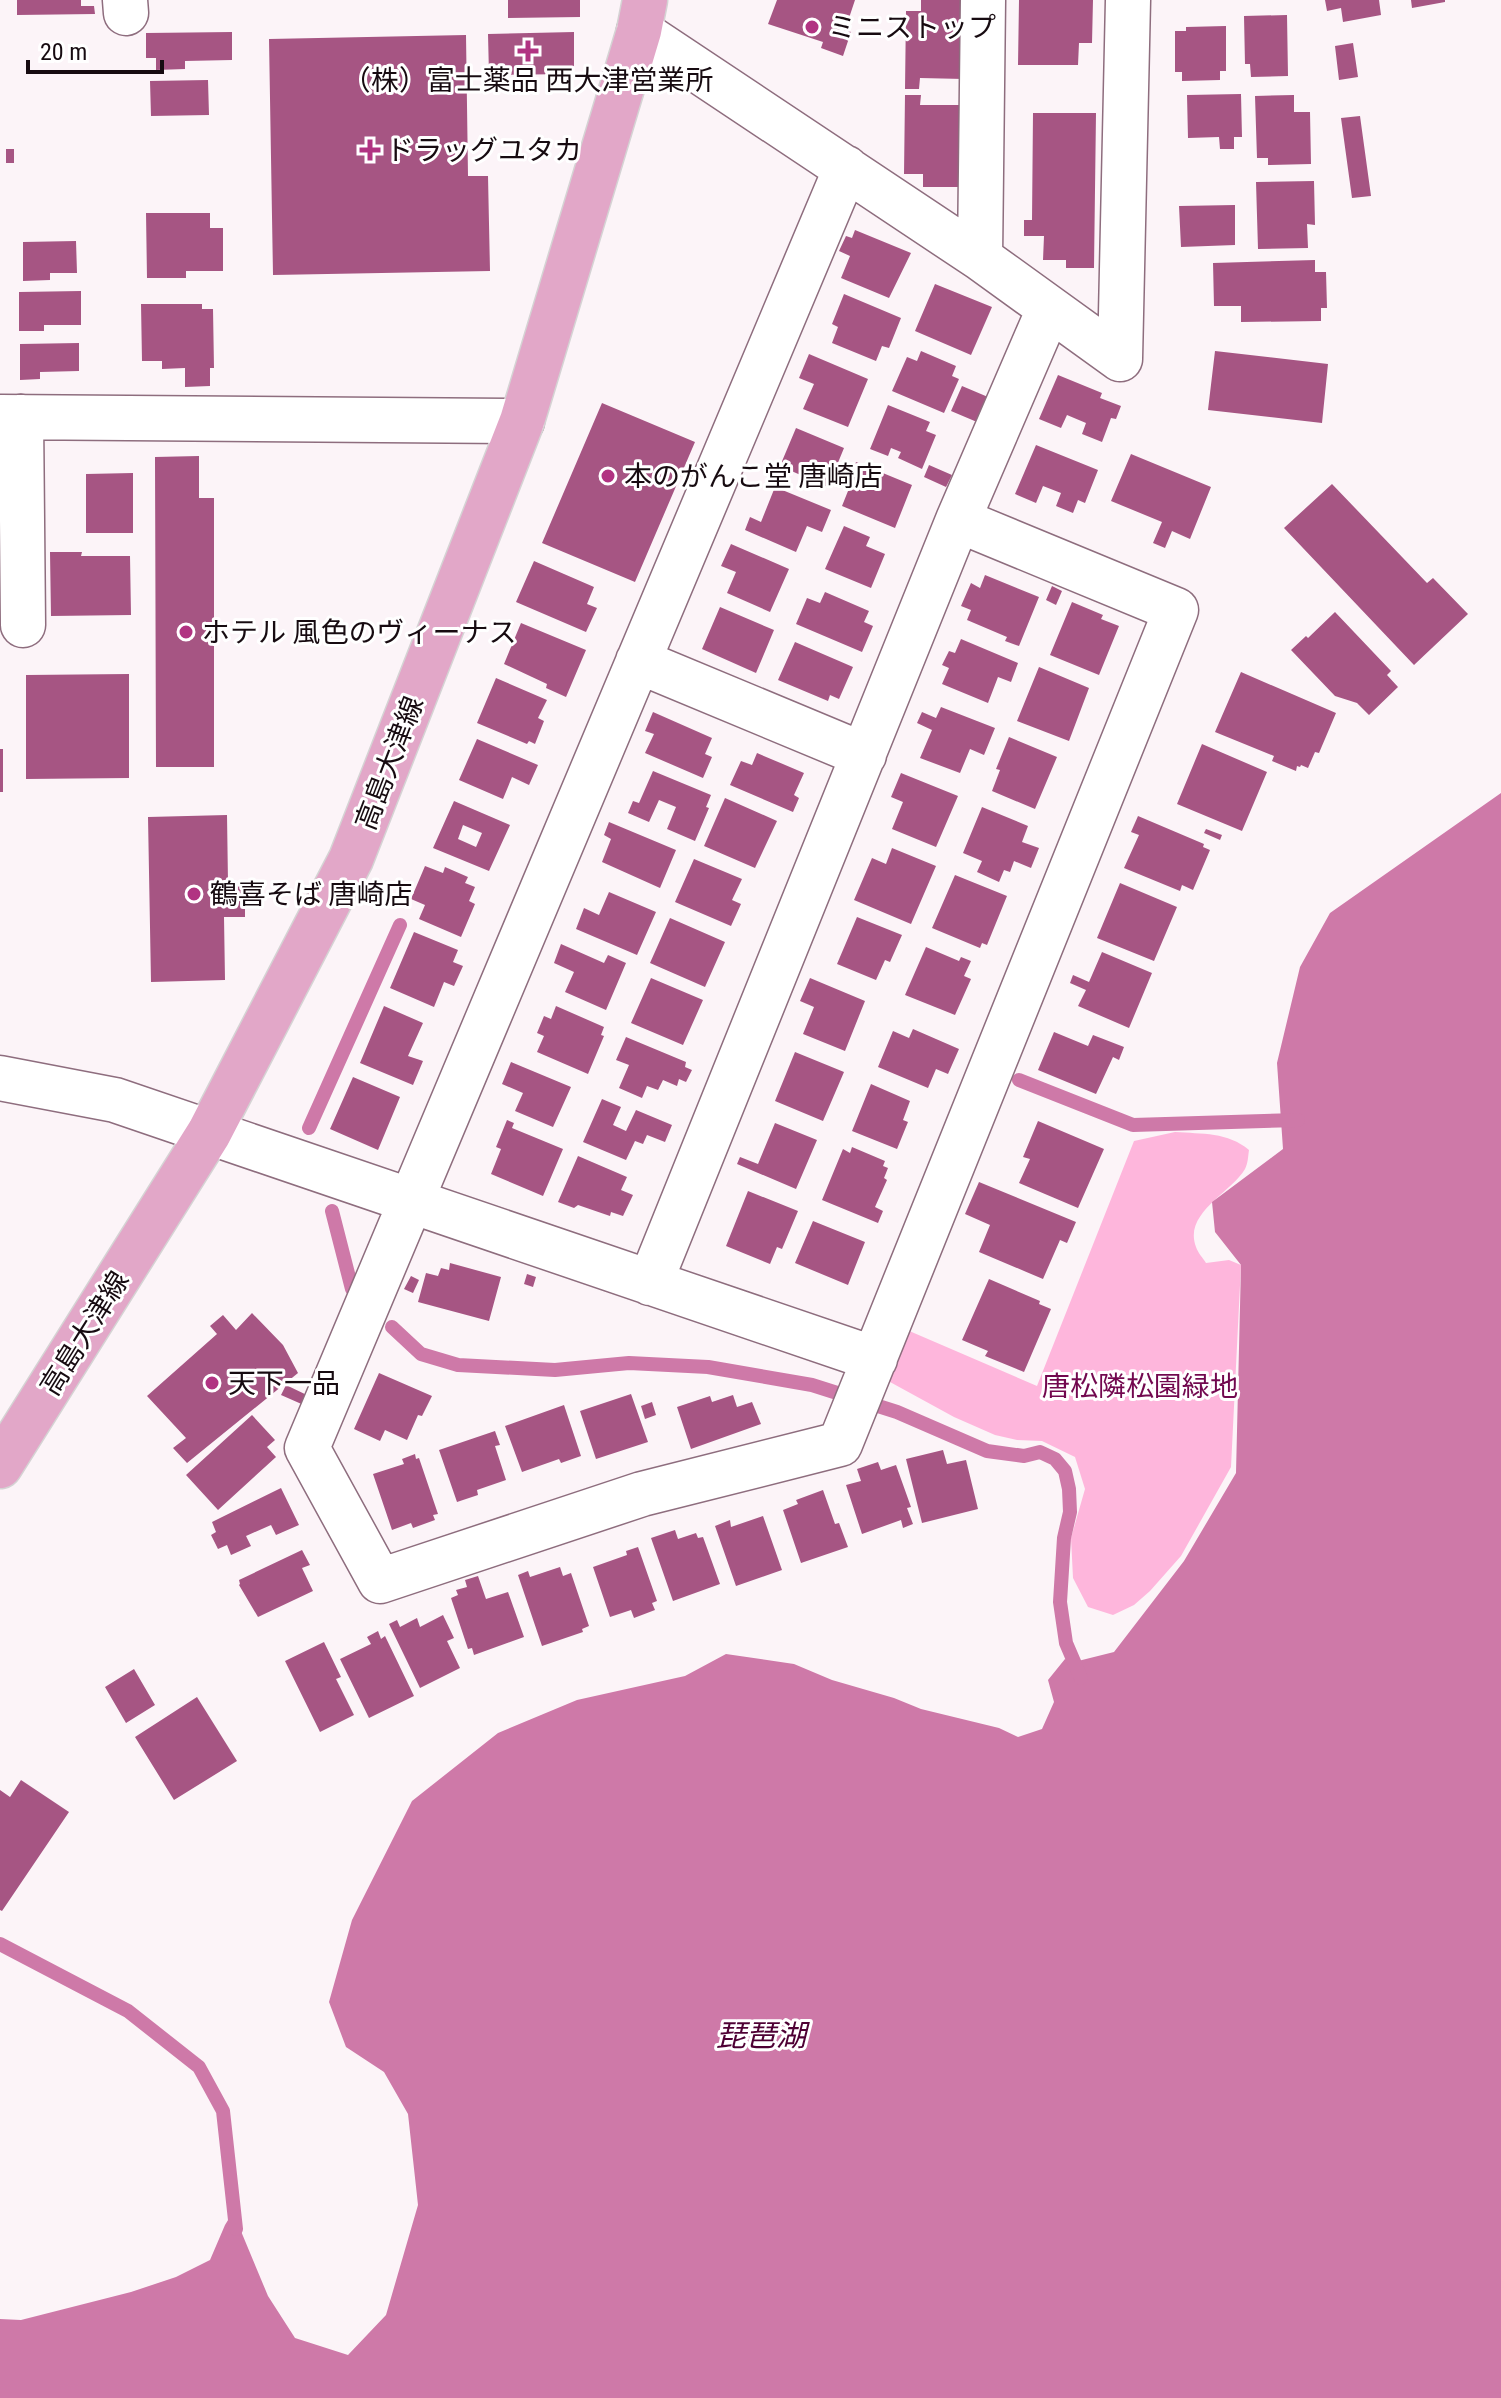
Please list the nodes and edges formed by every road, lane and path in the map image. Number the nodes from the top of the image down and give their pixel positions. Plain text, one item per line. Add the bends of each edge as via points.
1 (983, 0) edge
2 (1128, 0) edge
3 (642, 15) edge
4 (846, 168) junction
5 (980, 258) junction
6 (1049, 309) junction
7 (10, 417) edge
8 (522, 421) junction
9 (958, 520) junction
10 (23, 625) dead end
11 (638, 661) junction
12 (864, 755) junction
13 (0, 1078) edge
14 (209, 1133) junction
15 (410, 1201) junction
16 (650, 1283) junction
17 (872, 1365) junction
18 (0, 1466) edge

1 - 5 street
2 - 6 street via 1120,359
3 - 4 street
3 - 8 main road, 高島大津線
4 - 5 street
4 - 11 street
5 - 6 street
6 - 9 street
7 - 8 street
7 - 10 street
8 - 14 main road, 高島大津線 via 351,859
9 - 12 street
9 - 17 street via 1176,610
11 - 12 street
11 - 15 street
12 - 16 street
13 - 14 street via 115,1100
14 - 15 street
14 - 18 main road, 高島大津線
15 - 16 street
15 - 17 street via 307,1448 380,1581 642,1494 840,1444
16 - 17 street

